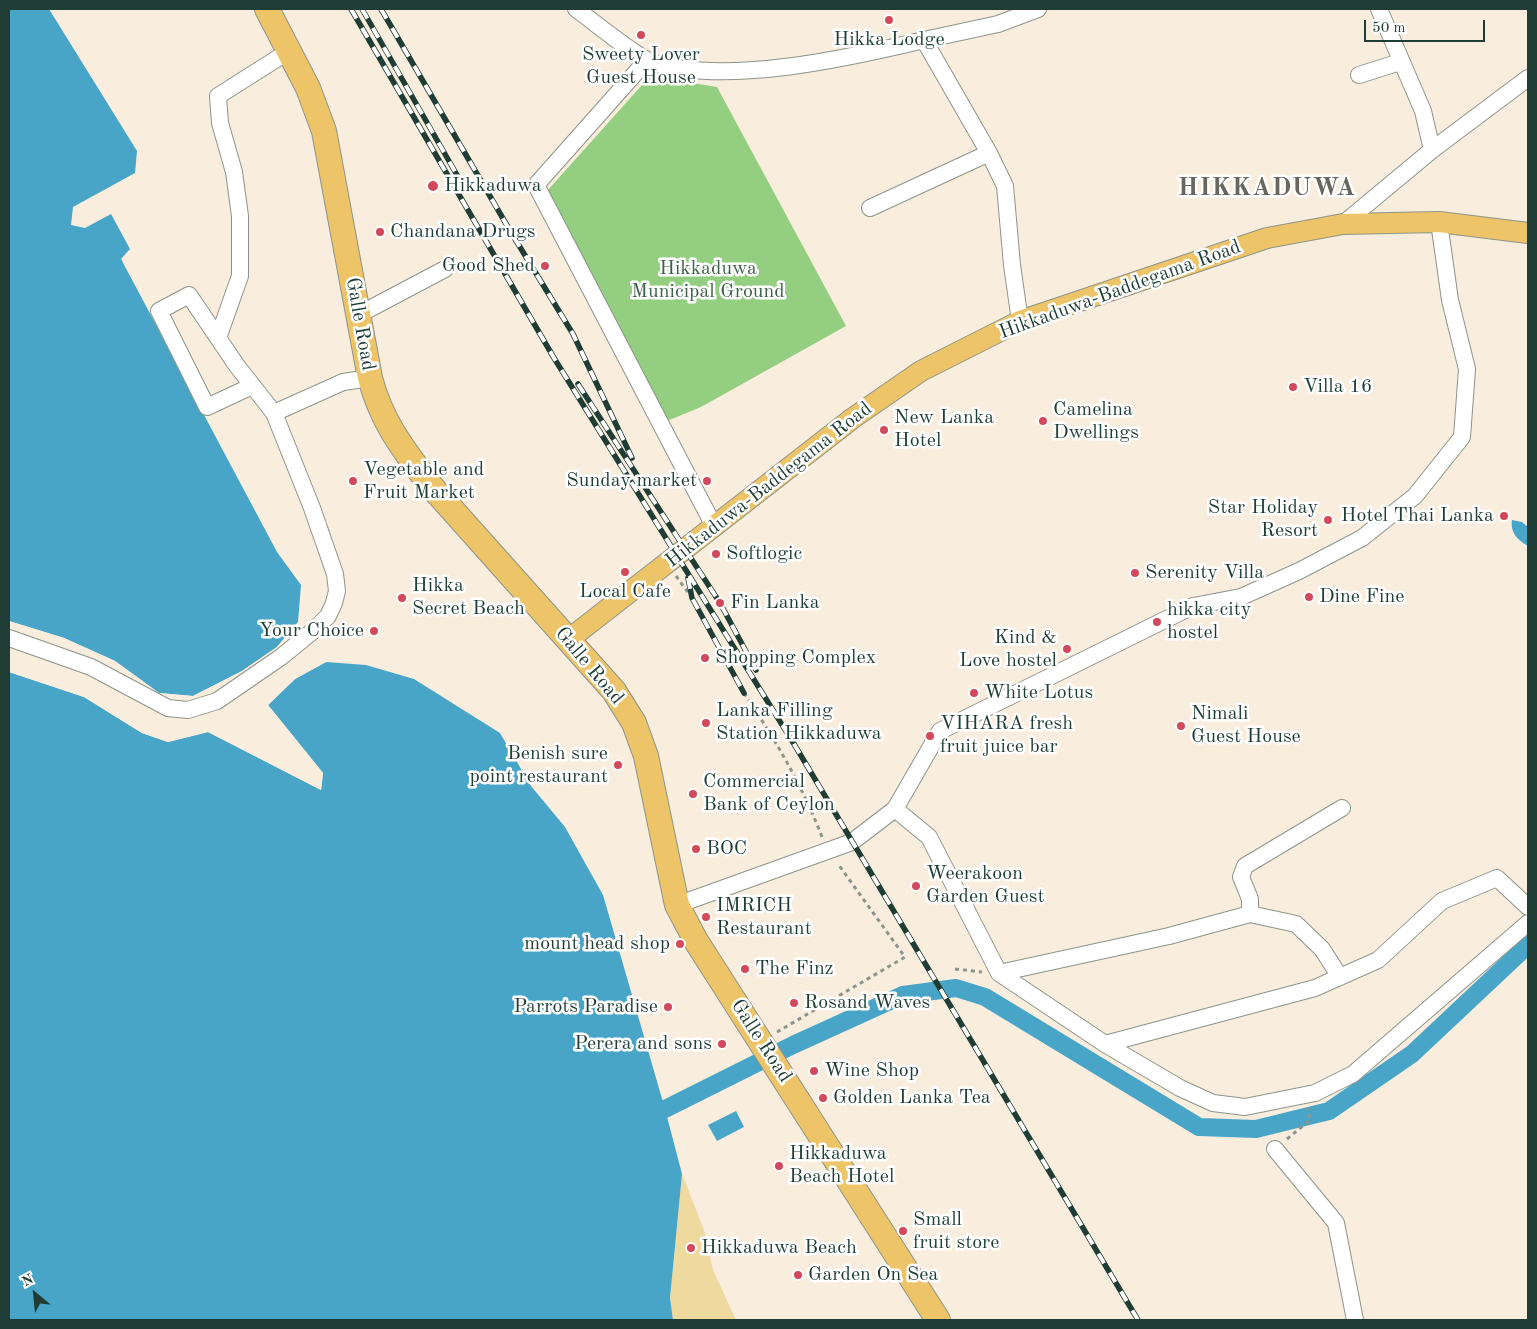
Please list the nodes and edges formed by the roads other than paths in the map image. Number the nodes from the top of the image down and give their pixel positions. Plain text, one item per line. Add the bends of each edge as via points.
1 (267, 9) edge
2 (576, 9) edge
3 (1038, 9) edge
4 (1379, 9) edge
5 (924, 40) junction
6 (288, 51) junction
7 (647, 60) junction
8 (1400, 62) junction
9 (1359, 75) dead end
10 (1528, 78) edge
11 (1432, 150) junction
12 (989, 153) junction
13 (870, 208) dead end
14 (1439, 222) junction
15 (1343, 224) junction
16 (1528, 234) edge
17 (445, 269) dead end
18 (358, 315) junction
19 (1020, 321) junction
20 (218, 338) junction
21 (370, 378) junction
22 (252, 386) junction
23 (274, 413) junction
24 (715, 528) junction
25 (9, 638) edge
26 (568, 640) junction
27 (1342, 808) dead end
28 (895, 809) junction
29 (676, 906) junction
30 (1528, 908) edge
31 (1250, 914) junction
32 (1528, 923) edge
33 (999, 974) junction
34 (1340, 977) junction
35 (1105, 1044) junction
36 (1275, 1149) road end
37 (938, 1320) edge
38 (1355, 1320) edge

1 - 6 highway, Galle Road
2 - 7 street
3 - 5 street via 998,24
4 - 8 street
5 - 7 street via 848,59 744,70 690,69
5 - 12 street
6 - 18 highway, Galle Road via 308,88 324,131
6 - 20 street via 218,96 220,124 234,172 240,216 240,276
7 - 24 street via 536,185
8 - 9 street
8 - 11 street via 1423,112
10 - 11 street
11 - 15 street
12 - 13 street
12 - 19 street via 1005,186
14 - 15 main road, Hikkaduwa-Baddegama Road
14 - 16 main road, Hikkaduwa-Baddegama Road
14 - 28 street via 1450,300 1467,369 1462,437 1416,496 1362,538 1299,571 1241,597 1194,606 940,730
15 - 19 main road, Hikkaduwa-Baddegama Road via 1266,238
17 - 18 street
18 - 21 highway, Galle Road
19 - 24 main road, Hikkaduwa-Baddegama Road via 921,371 853,418
20 - 22 street
20 - 22 street via 189,295 159,311 207,407
21 - 23 street via 342,382
21 - 26 highway, Galle Road via 377,405 405,451 472,534
22 - 23 street
23 - 25 street via 312,508 338,590 328,616 313,631 217,702 188,710 164,706 91,667
24 - 26 main road, Hikkaduwa-Baddegama Road
26 - 29 highway, Galle Road via 614,691 634,723 646,756
27 - 31 street via 1244,866 1241,877 1250,899
28 - 29 street via 852,842
28 - 33 street via 929,837
29 - 37 highway, Galle Road
30 - 34 street via 1497,878 1442,901 1378,960
31 - 33 street via 1169,936
31 - 34 street via 1296,924 1322,949
32 - 35 street via 1353,1074 1315,1093 1245,1107 1214,1103 1180,1088
33 - 35 street
34 - 35 street via 1316,988
36 - 38 street via 1336,1223

